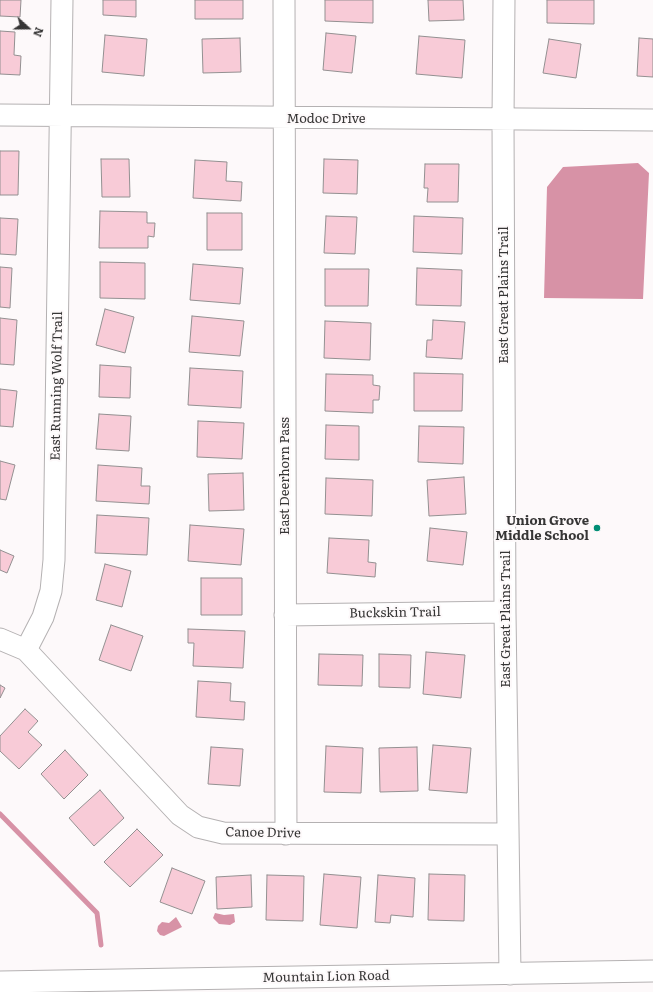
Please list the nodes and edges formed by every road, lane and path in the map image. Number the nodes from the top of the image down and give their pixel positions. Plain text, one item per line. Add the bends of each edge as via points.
1 (62, 0) edge
2 (284, 0) edge
3 (504, 0) edge
4 (0, 115) edge
5 (61, 116) junction
6 (283, 118) junction
7 (503, 120) junction
8 (653, 120) edge
9 (505, 612) junction
10 (285, 615) junction
11 (0, 639) edge
12 (26, 650) junction
13 (286, 834) junction
14 (508, 834) junction
15 (653, 971) edge
16 (510, 974) junction
17 (0, 982) edge

1 - 5 street, East Running Wolf Trail
2 - 6 street, East Deerhorn Pass
3 - 7 street, East Great Plains Trail
4 - 5 street, Modoc Drive
5 - 6 street, Modoc Drive
5 - 12 street, East Running Wolf Trail via 54,560 51,591 43,617
6 - 7 street, Modoc Drive
6 - 10 street, East Deerhorn Pass
7 - 8 street, Modoc Drive
7 - 9 street, East Great Plains Trail
9 - 10 street, Buckskin Trail
9 - 14 street, East Great Plains Trail
10 - 13 street, East Deerhorn Pass
11 - 12 street, Canoe Drive
12 - 13 street, Canoe Drive via 180,815 198,827 223,834
13 - 14 street, Canoe Drive
14 - 16 street, East Great Plains Trail
15 - 16 street, Mountain Lion Road
16 - 17 street, Mountain Lion Road

